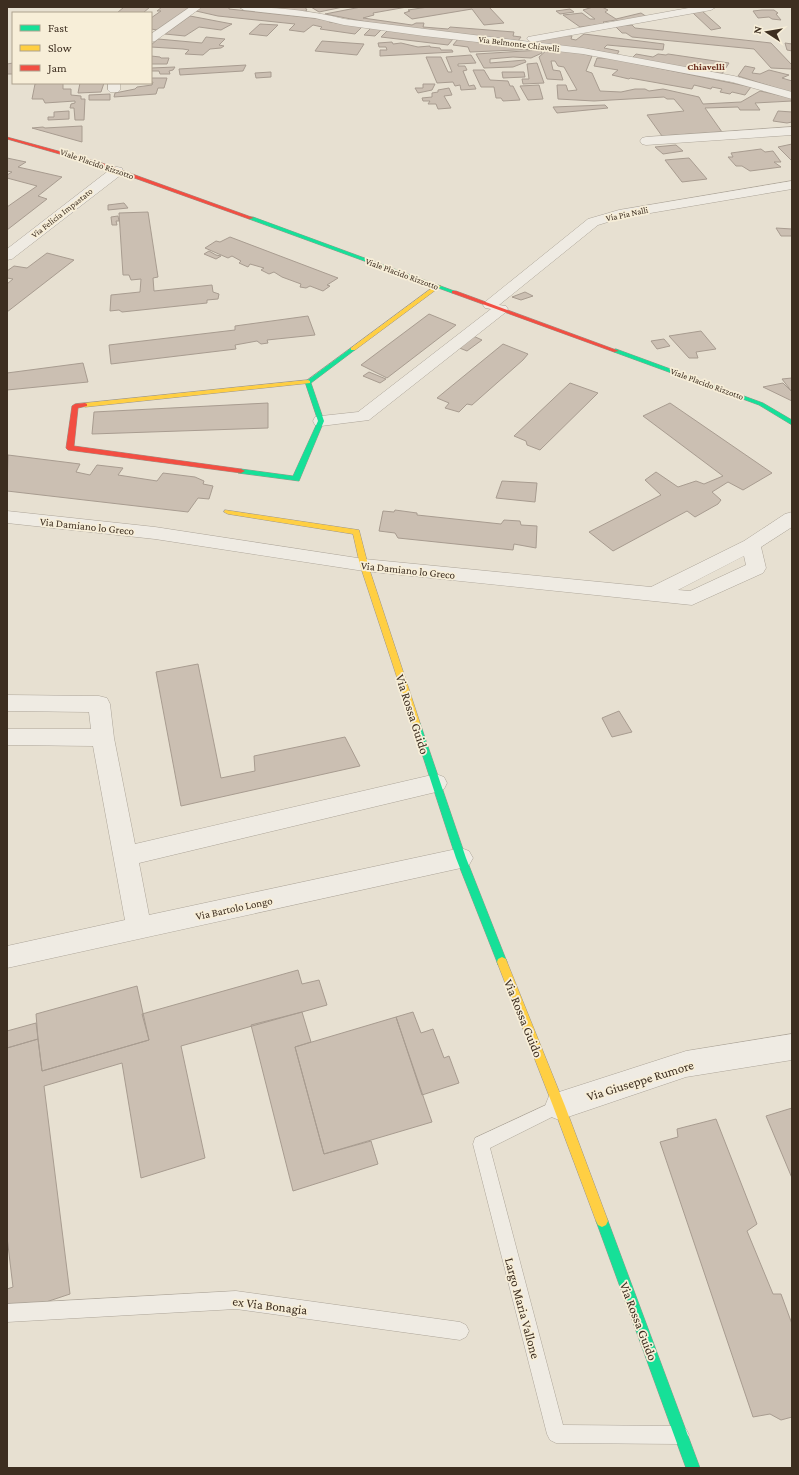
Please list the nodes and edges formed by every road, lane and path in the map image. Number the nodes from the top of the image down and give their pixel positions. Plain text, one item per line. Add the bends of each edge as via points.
1 (197, 7) edge
2 (244, 7) edge
3 (711, 7) edge
4 (336, 10) dead end
5 (315, 15) junction
6 (152, 38) edge
7 (522, 44) junction
8 (792, 96) edge
9 (792, 131) edge
10 (7, 138) edge
11 (646, 141) dead end
12 (118, 171) junction
13 (792, 185) edge
14 (7, 256) edge
15 (438, 286) junction
16 (496, 307) junction
17 (308, 382) junction
18 (321, 421) junction
19 (792, 423) edge
20 (228, 512) dead end
21 (7, 517) edge
22 (792, 518) edge
23 (364, 565) junction
24 (7, 703) edge
25 (7, 737) edge
26 (104, 738) junction
27 (436, 783) junction
28 (125, 856) junction
29 (461, 858) junction
30 (139, 928) junction
31 (7, 957) edge
32 (792, 1047) edge
33 (559, 1106) junction
34 (7, 1313) edge
35 (460, 1331) dead end
36 (682, 1434) junction
37 (692, 1468) edge

1 - 6 street
2 - 5 street, Via Belmonte Chiavelli
3 - 7 street via 532,39
4 - 5 street
5 - 7 street, Via Belmonte Chiavelli via 344,22
7 - 8 street, Via Belmonte Chiavelli via 623,58 734,79
9 - 11 street
10 - 12 street, Viale Placido Rizzotto via 51,148
12 - 14 street, Via Felicia Impastato
12 - 15 street, Viale Placido Rizzotto
13 - 16 street, Via Pia Nalli via 619,214 593,222
15 - 16 street, Viale Placido Rizzotto
15 - 17 street
16 - 18 street, Via Pia Nalli via 363,416
16 - 19 street, Viale Placido Rizzotto via 731,392 761,404
17 - 18 street
17 - 18 street via 75,406 70,448 296,479
20 - 23 street, Via Rossa Guido via 356,532
21 - 23 street, Via Damiano lo Greco via 155,533
22 - 23 street, Via Damiano lo Greco via 752,545 756,568 692,598
23 - 27 street, Via Rossa Guido
24 - 26 street via 99,704
25 - 26 street
26 - 28 street
27 - 28 street
27 - 29 street, Via Rossa Guido
28 - 30 street
29 - 30 street, Via Bartolo Longo
29 - 33 street, Via Rossa Guido
30 - 31 street, Via Bartolo Longo
32 - 33 street, Via Giuseppe Rumore via 686,1064
33 - 36 street, Via Rossa Guido
33 - 36 lane, Largo Maria Vallone via 481,1144 556,1434
34 - 35 lane, ex Via Bonagia via 236,1300
36 - 37 street, Via Rossa Guido

